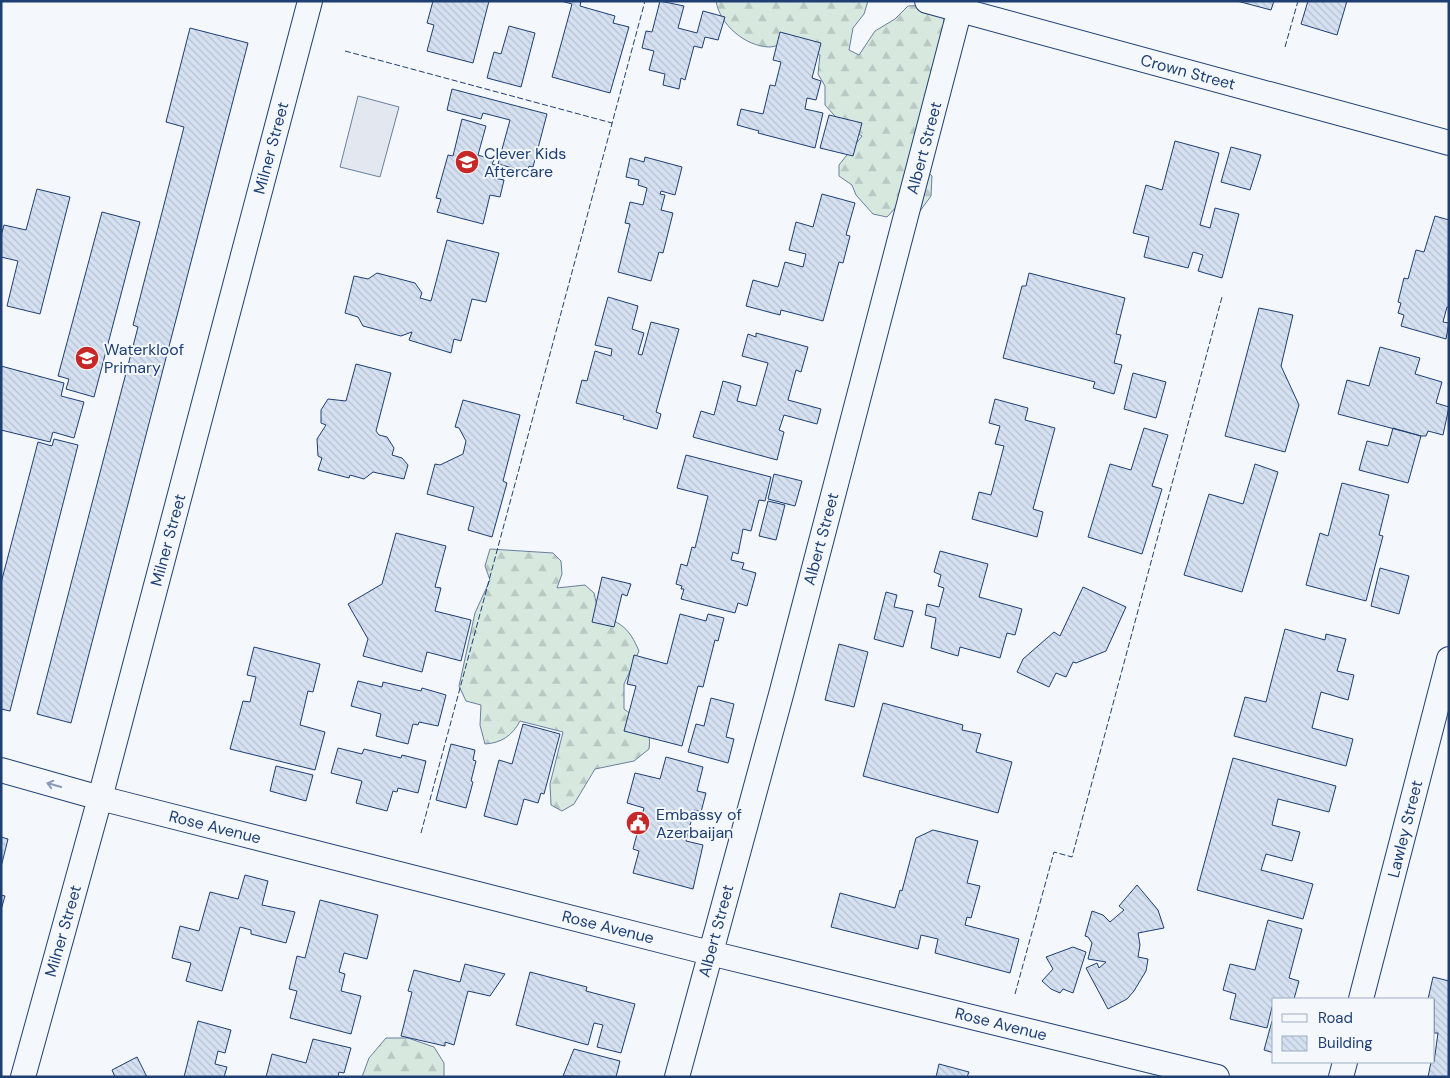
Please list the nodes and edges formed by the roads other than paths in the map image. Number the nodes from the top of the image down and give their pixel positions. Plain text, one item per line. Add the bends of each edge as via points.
1 (310, 1) edge
2 (927, 1) edge
3 (961, 6) edge
4 (1449, 144) edge
5 (1449, 659) edge
6 (1, 770) edge
7 (100, 798) junction
8 (710, 953) junction
9 (1361, 998) edge
10 (1345, 1063) edge
11 (22, 1077) edge
12 (677, 1077) edge
13 (1217, 1077) edge
14 (1341, 1077) edge

1 - 7 street, Milner Street
2 - 3 street, Crown Street
3 - 4 street, Crown Street
3 - 8 street, Albert Street
5 - 9 street, Lawley Street
7 -> 6 street, Rose Avenue
7 - 8 street, Rose Avenue
7 - 11 street, Milner Street
8 - 12 street, Albert Street
8 - 13 street, Rose Avenue
10 - 14 street

